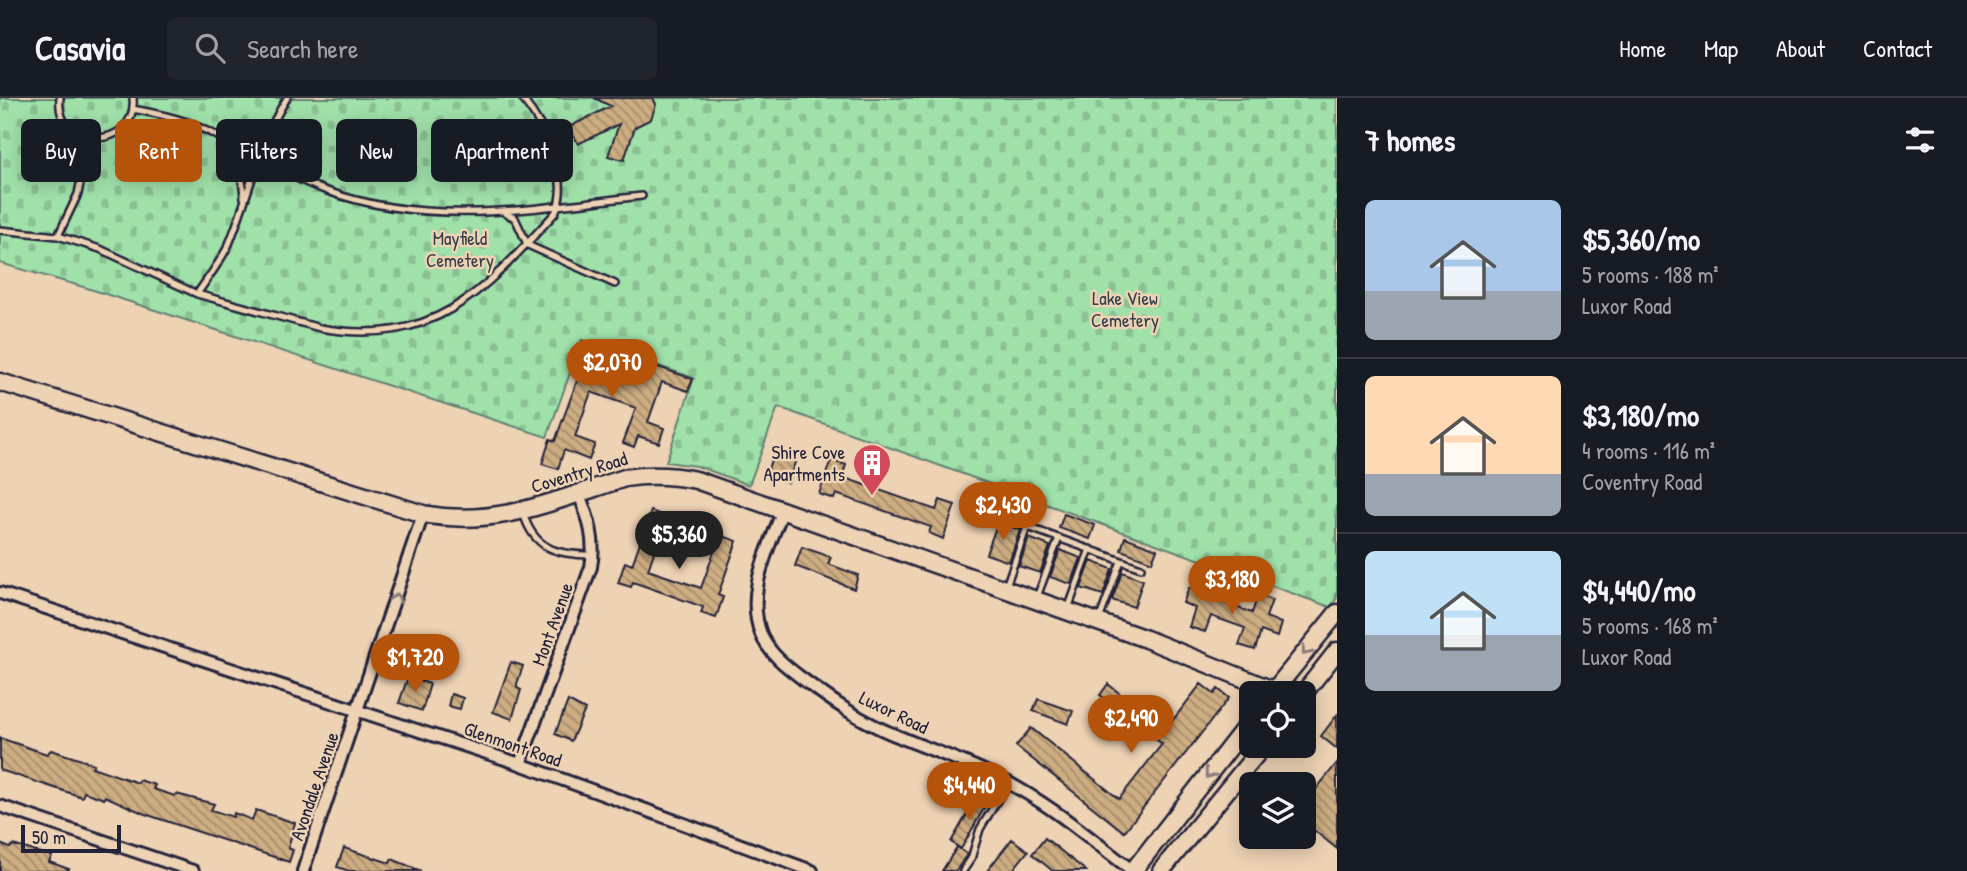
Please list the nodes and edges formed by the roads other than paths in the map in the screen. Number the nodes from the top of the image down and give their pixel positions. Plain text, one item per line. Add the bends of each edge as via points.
1 (60, 98) edge
2 (133, 98) edge
3 (287, 98) edge
4 (522, 98) edge
5 (133, 109) junction
6 (64, 119) edge
7 (275, 119) edge
8 (216, 136) edge
9 (101, 139) edge
10 (80, 182) edge
11 (242, 182) edge
12 (251, 182) edge
13 (304, 182) edge
14 (642, 196) dead end
15 (244, 203) junction
16 (558, 205) junction
17 (502, 212) junction
18 (0, 230) edge
19 (58, 236) junction
20 (527, 244) junction
21 (615, 284) dead end
22 (197, 294) junction
23 (0, 382) edge
24 (579, 494) junction
25 (523, 512) junction
26 (782, 512) junction
27 (423, 514) junction
28 (1000, 517) dead end
29 (1027, 527) junction
30 (1059, 538) junction
31 (1090, 549) junction
32 (593, 555) junction
33 (1121, 561) junction
34 (1141, 568) dead end
35 (1005, 590) junction
36 (0, 593) edge
37 (1036, 600) junction
38 (1067, 611) junction
39 (1337, 613) edge
40 (1098, 622) junction
41 (1337, 651) edge
42 (1248, 681) edge
43 (1284, 681) edge
44 (1313, 681) edge
45 (358, 711) junction
46 (1239, 735) edge
47 (1252, 758) edge
48 (520, 764) junction
49 (1008, 783) junction
50 (0, 806) edge
51 (193, 871) edge
52 (303, 871) edge
53 (812, 871) edge
54 (963, 871) edge
55 (1133, 871) edge
56 (1161, 871) edge

1 - 6 lane
2 - 5 lane
3 - 7 lane
4 - 16 lane via 559,171
5 - 8 lane via 170,116
5 - 9 lane via 124,127
10 - 19 lane
11 - 15 lane
12 - 15 lane
13 - 17 lane via 363,202 431,213
14 - 16 lane
15 - 22 lane via 228,247
16 - 17 lane
16 - 20 lane
17 - 20 lane via 515,218
18 - 19 lane
19 - 22 lane via 100,248
20 - 21 lane
20 - 22 lane via 485,287 449,312 387,332 320,328
23 - 27 street, Coventry Road
24 - 25 street, Coventry Road
24 - 26 street, Coventry Road via 625,478 654,474 696,480
24 - 32 street, Mont Avenue via 591,530
25 - 27 street, Coventry Road via 472,519
25 - 32 lane via 536,540 559,553
26 - 35 street, Coventry Road
26 - 49 street, Luxor Road via 754,599 762,636 775,656 863,719
45 -> 27 street, Avondale Avenue
28 - 29 lane
29 - 30 lane
29 - 35 lane
30 - 31 lane
30 - 37 lane
31 - 33 lane
31 - 38 lane
32 - 48 street, Mont Avenue
33 - 34 lane
33 - 40 lane
35 - 37 street, Coventry Road
36 - 45 street, Glenmont Road
37 - 38 street, Coventry Road
38 - 40 street, Coventry Road
39 -> 43 street
40 - 42 street, Coventry Road
41 - 44 street
45 - 48 street, Glenmont Road
45 - 52 street, Avondale Avenue
46 -> 55 street
47 - 56 street
48 - 53 street, Glenmont Road
49 - 54 lane via 979,829
49 - 55 street, Luxor Road
50 - 51 street

